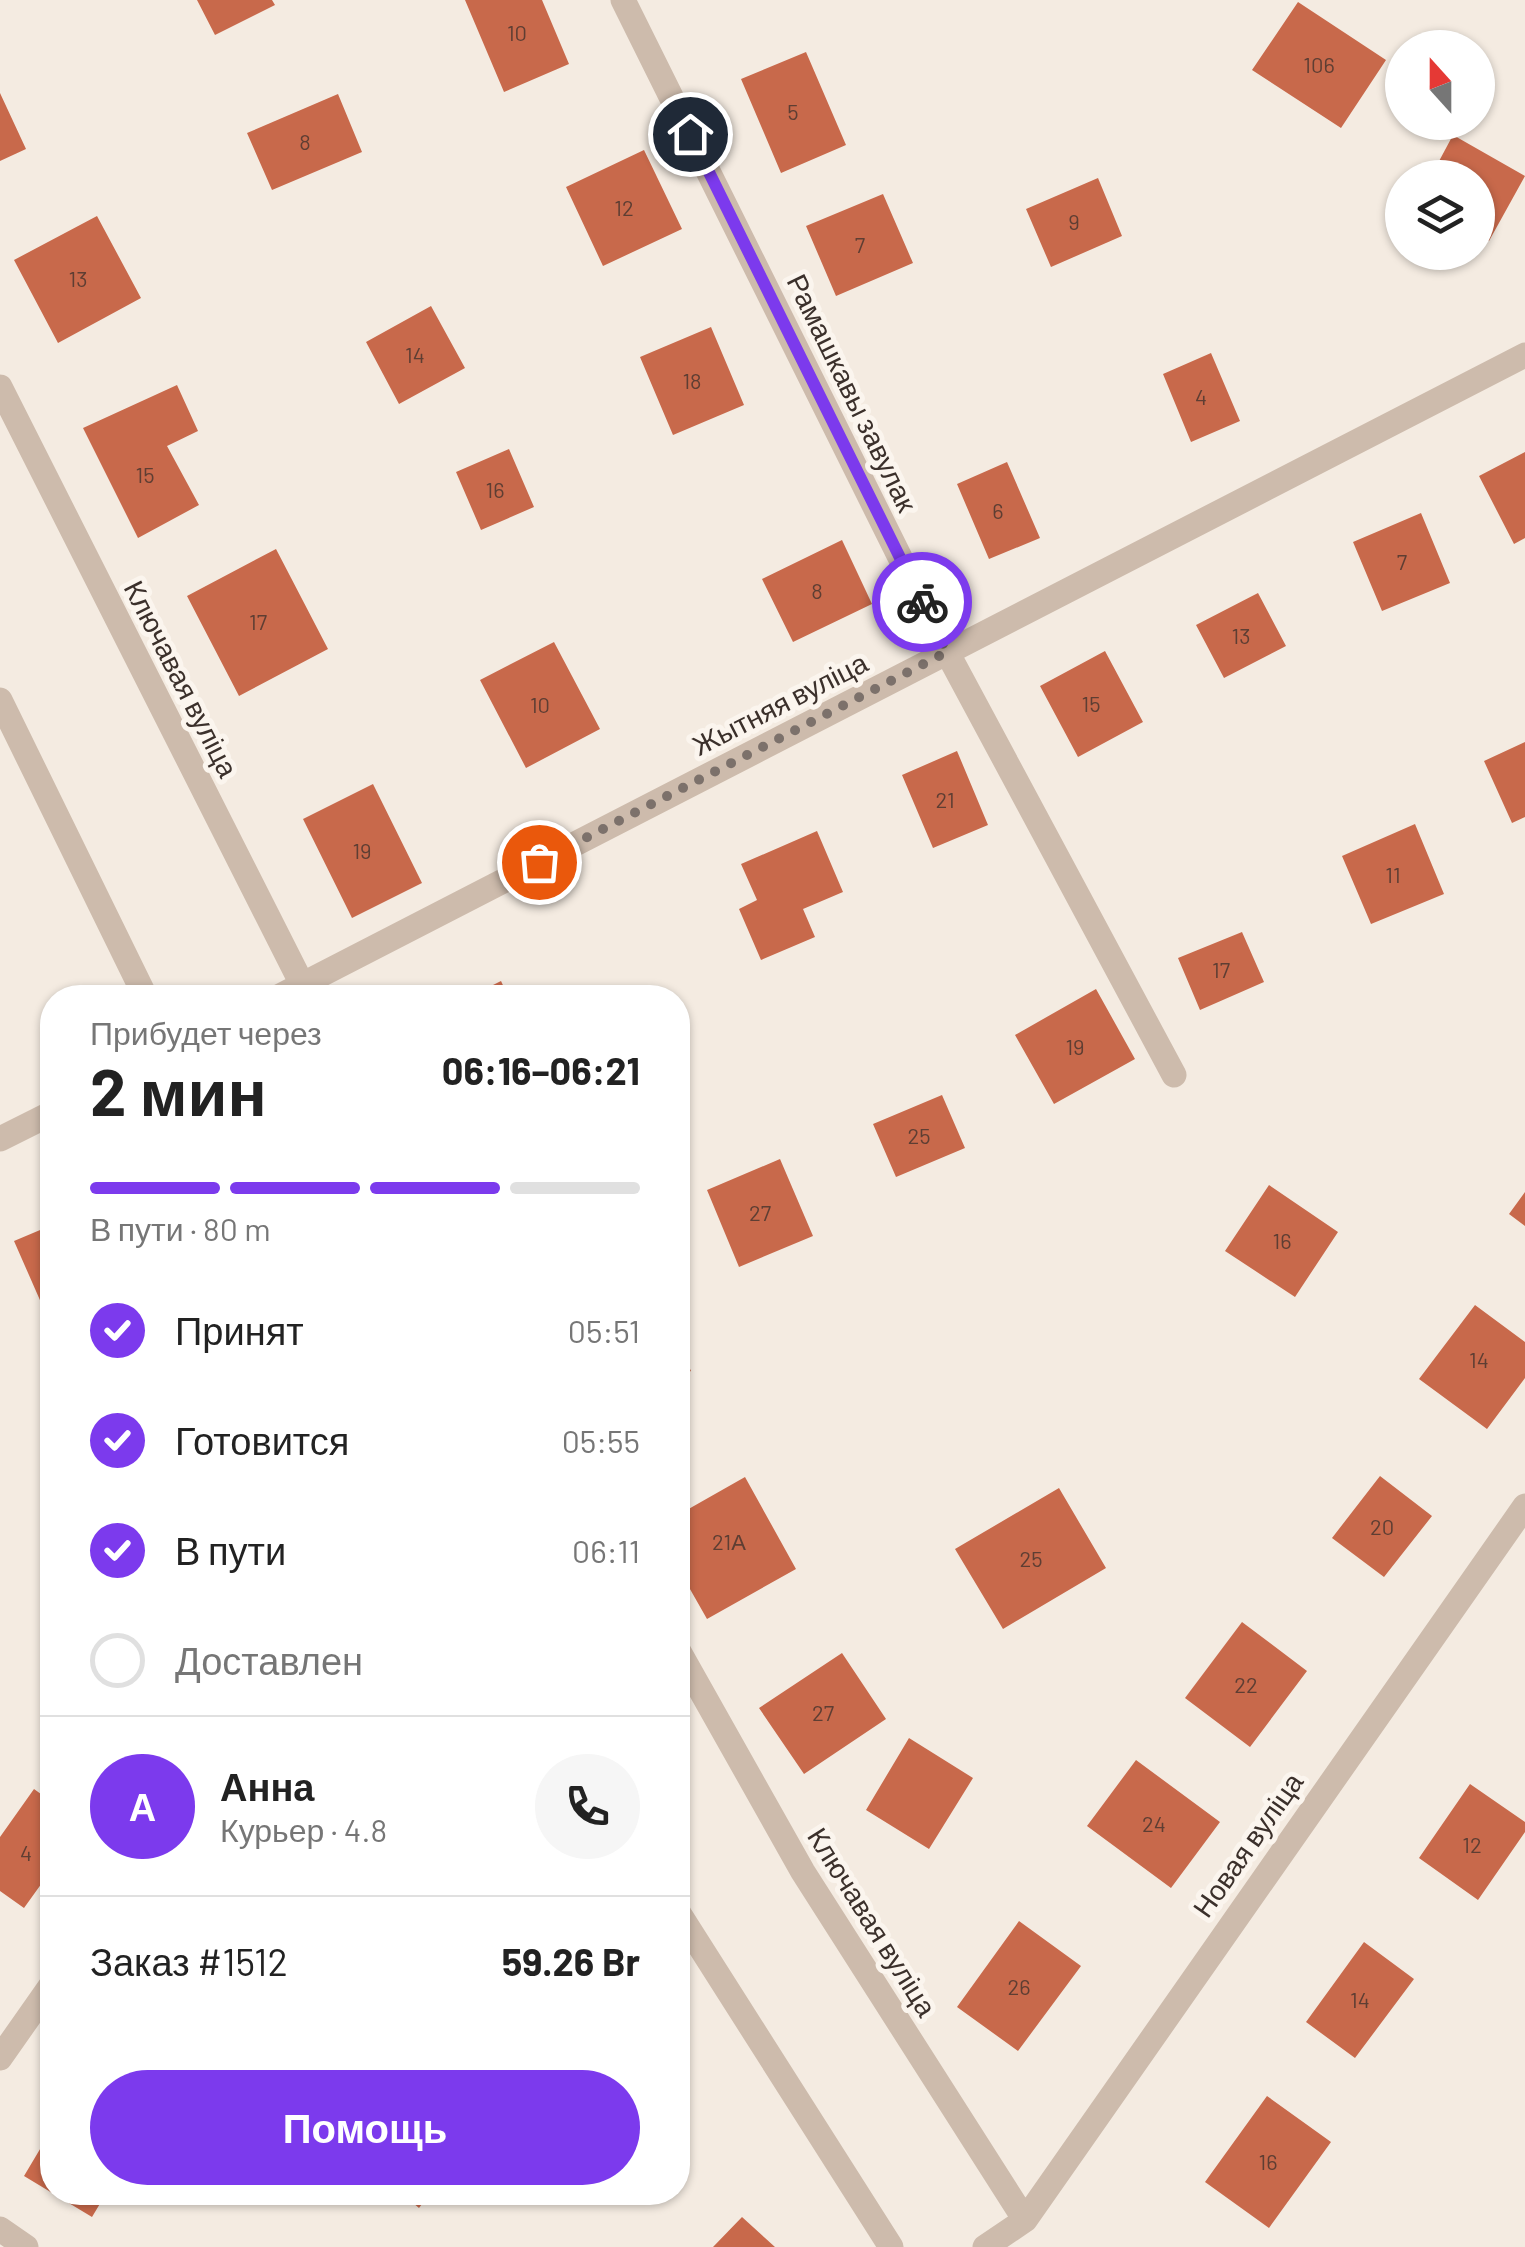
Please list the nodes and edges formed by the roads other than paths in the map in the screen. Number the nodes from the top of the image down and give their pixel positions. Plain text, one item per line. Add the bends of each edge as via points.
1 (623, 0) edge
2 (1525, 355) edge
3 (0, 386) edge
4 (947, 652) junction
5 (0, 700) edge
6 (140, 985) edge
7 (302, 985) edge
8 (316, 985) edge
9 (1174, 1075) dead end
10 (40, 1118) edge
11 (0, 1140) edge
12 (1525, 1506) edge
13 (690, 1671) edge
14 (690, 1931) edge
15 (40, 2001) edge
16 (0, 2058) edge
17 (1025, 2220) junction
18 (0, 2229) edge
19 (26, 2247) edge
20 (891, 2247) edge
21 (984, 2247) edge

1 - 4 street, Рамашкавы завулак
2 - 4 street, Жытняя вуліца
3 - 7 street, Ключавая вуліца
4 - 8 street, Жытняя вуліца
4 - 9 street, Рамашкавы завулак
5 - 6 street
10 - 11 street
12 - 17 street, Новая вуліца
13 - 17 street, Ключавая вуліца via 803,1872
14 - 20 street
15 - 16 street
17 - 21 street
18 - 19 street

